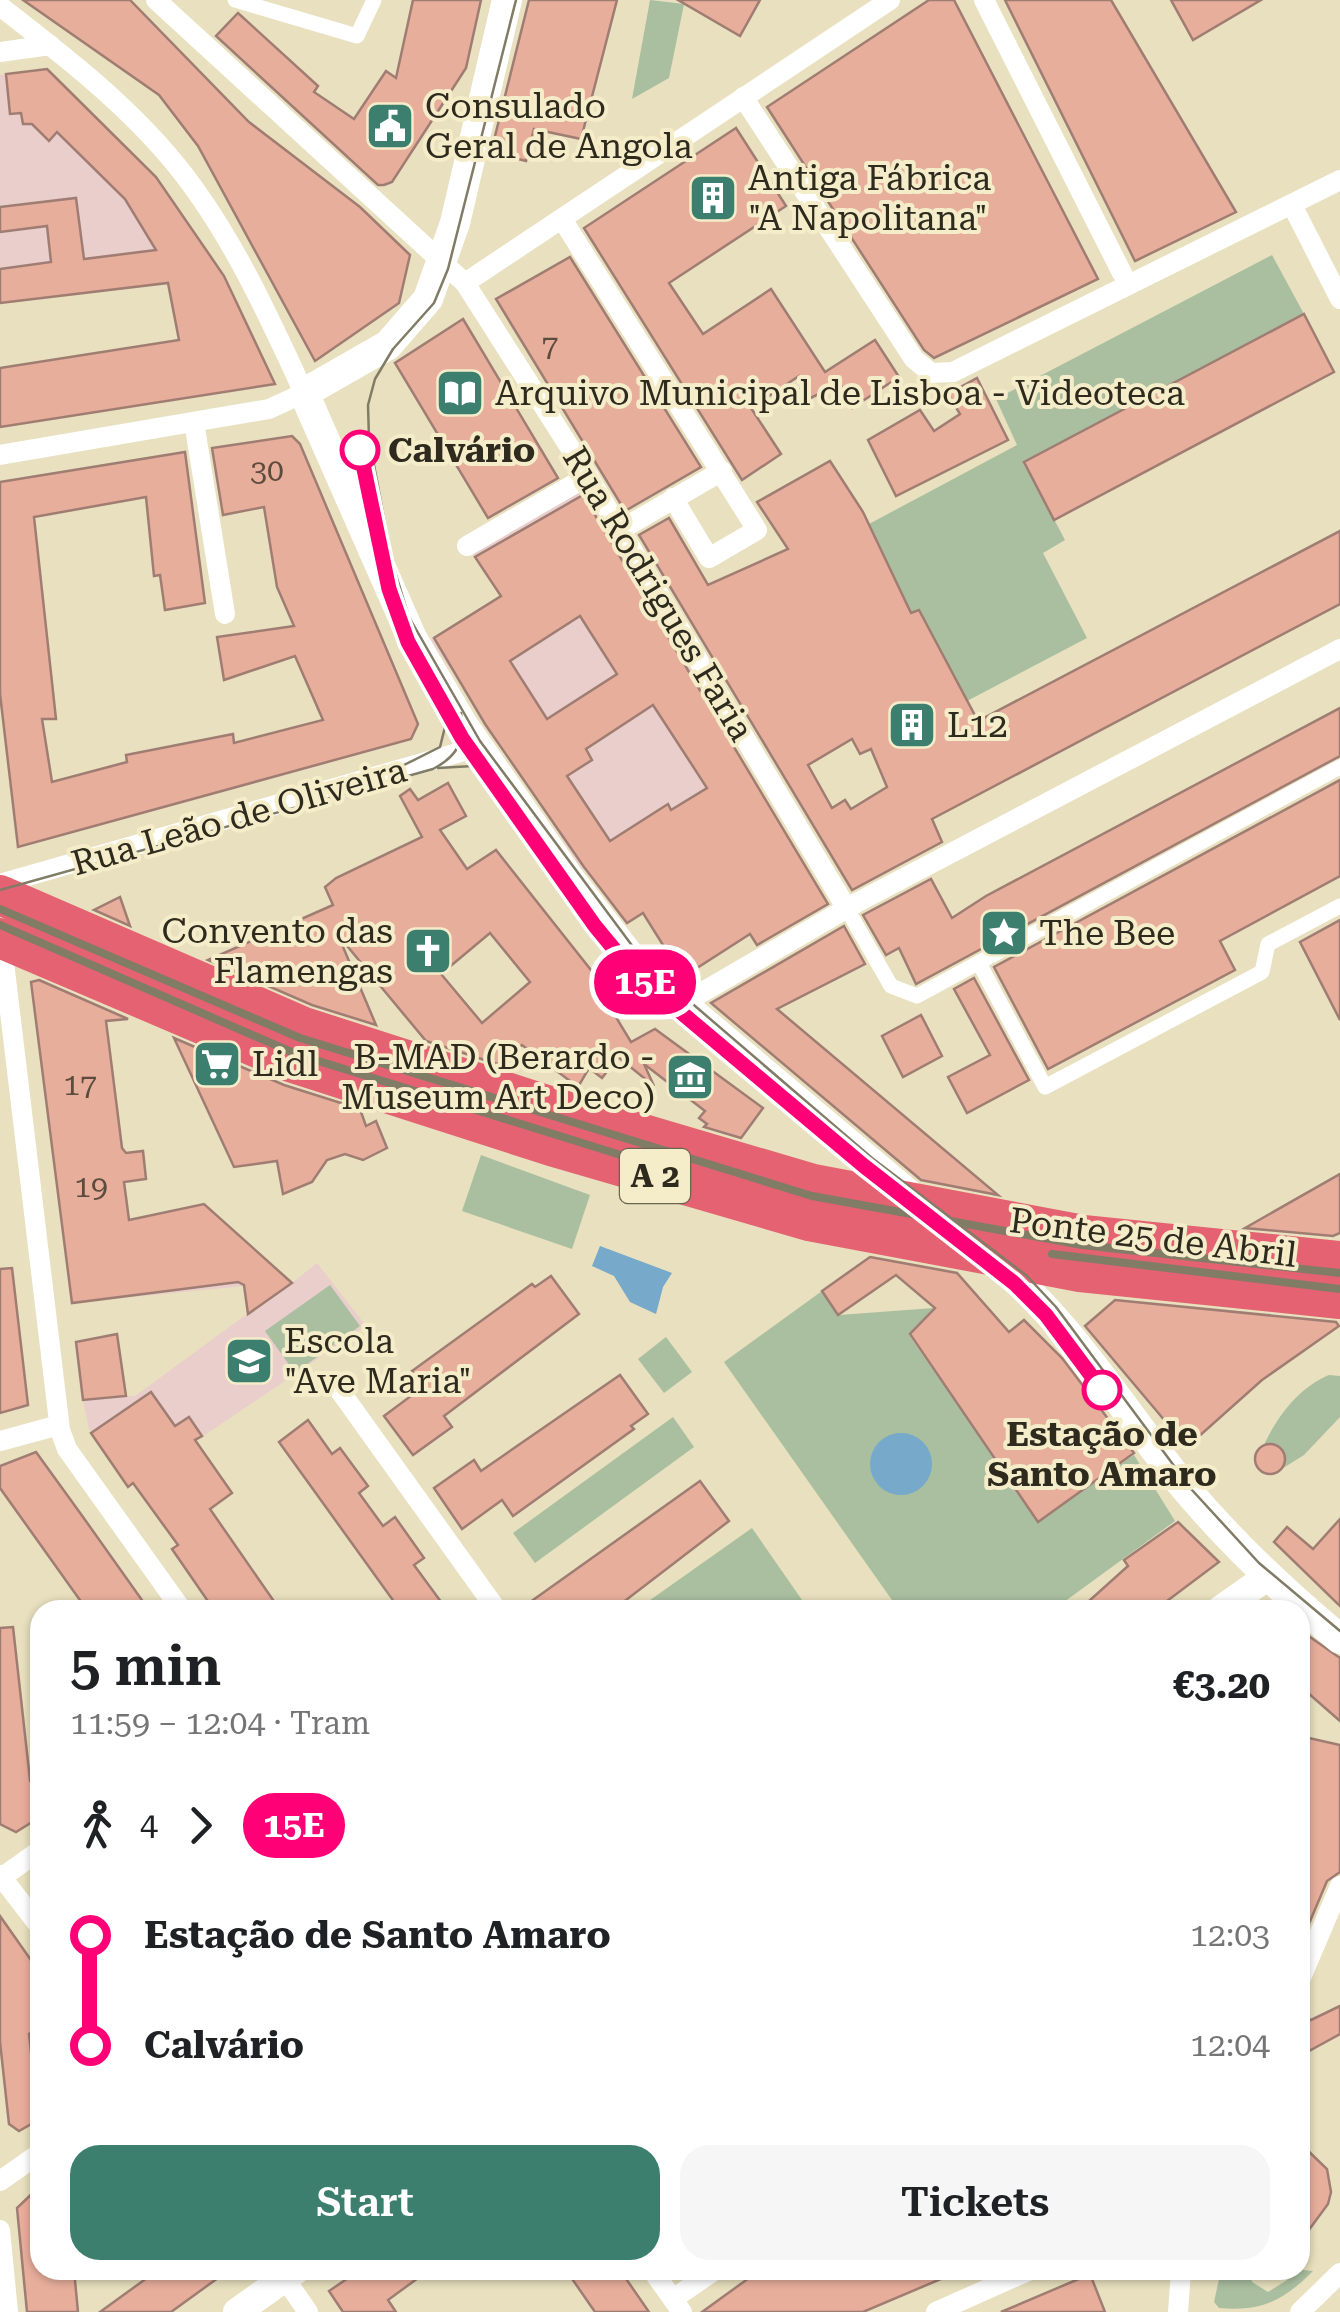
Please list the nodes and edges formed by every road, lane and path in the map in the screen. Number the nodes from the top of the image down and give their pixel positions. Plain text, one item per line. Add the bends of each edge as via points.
1 (156, 0) edge
2 (235, 0) edge
3 (374, 0) edge
4 (506, 0) edge
5 (890, 0) edge
6 (984, 0) edge
7 (0, 6) edge
8 (50, 45) junction
9 (0, 52) edge
10 (743, 98) junction
11 (1340, 180) edge
12 (1292, 206) junction
13 (562, 219) junction
14 (1122, 272) dead end
15 (454, 274) junction
16 (1340, 299) edge
17 (388, 345) junction
18 (372, 374) dead end
19 (304, 393) junction
20 (194, 422) junction
21 (0, 455) edge
22 (722, 471) junction
23 (588, 476) junction
24 (673, 498) junction
25 (620, 530) junction
26 (467, 546) dead end
27 (224, 614) dead end
28 (1340, 649) edge
29 (478, 748) junction
30 (1340, 767) edge
31 (0, 884) edge
32 (0, 895) edge
33 (1340, 906) edge
34 (847, 908) junction
35 (0, 926) edge
36 (0, 938) edge
37 (979, 963) junction
38 (682, 1004) junction
39 (1340, 1260) edge
40 (1340, 1300) edge
41 (340, 1391) dead end
42 (59, 1425) junction
43 (0, 1441) edge
44 (1266, 1577) junction
45 (175, 1600) edge
46 (490, 1600) edge
47 (1234, 1600) edge
48 (1293, 1600) edge
49 (1310, 1614) edge
50 (1340, 1639) edge
51 (30, 1857) edge
52 (2, 1875) edge
53 (1340, 1886) edge
54 (30, 1913) edge
55 (1310, 1956) edge
56 (30, 2159) edge
57 (0, 2181) edge
58 (0, 2230) edge
59 (1340, 2273) edge
60 (278, 2280) edge
61 (291, 2280) edge
62 (659, 2280) edge
63 (705, 2280) edge
64 (1008, 2280) edge
65 (1180, 2280) edge
66 (678, 2306) edge
67 (8, 2312) edge
68 (237, 2312) edge
69 (308, 2312) edge
70 (936, 2312) edge
71 (1178, 2312) edge
72 (1300, 2312) edge

1 - 15 street, Rua Rodrigues Faria
2 - 3 street via 357,36
4 - 15 main road
5 - 10 street
6 - 14 street
7 - 8 street
8 - 9 street
8 - 19 street via 168,155 240,264
10 - 12 street via 914,359 931,373 966,365
10 - 13 street
11 - 12 street
12 - 16 street
13 - 15 street
13 - 22 street
15 - 17 main road
15 - 23 street, Rua Rodrigues Faria
17 - 18 street
17 - 19 main road
19 - 20 street via 269,409
19 - 29 main road via 412,638
20 - 21 street
20 - 27 street
22 - 24 street
22 - 24 street via 757,530 709,558
23 - 25 street, Rua Rodrigues Faria
23 - 26 street
24 - 25 street
25 - 34 street, Rua Rodrigues Faria
28 - 34 street
29 - 31 street, Rua Leão de Oliveira
29 - 38 main road via 640,968
30 - 37 street
32 - 39 highway, Ponte 25 de Abril / A 2 via 304,1026 813,1184 1083,1235
33 - 37 street via 1268,944 1262,972 1045,1087
34 - 37 street via 887,982 904,994 917,996
34 - 38 street
35 - 42 street
36 - 40 highway, Ponte 25 de Abril / A 2 via 293,1063 809,1220 1080,1272
38 - 44 main road via 868,1163 1020,1280 1184,1486
41 - 46 street
42 - 43 street
42 - 45 street via 67,1449
44 - 47 street
44 - 48 main road
49 - 50 main road
51 - 52 street
52 - 54 street
53 - 55 street
56 - 57 street
58 - 67 street
59 - 72 street
60 - 68 street
61 - 69 street
62 - 66 street
63 - 66 street
64 - 70 street
65 - 71 street

